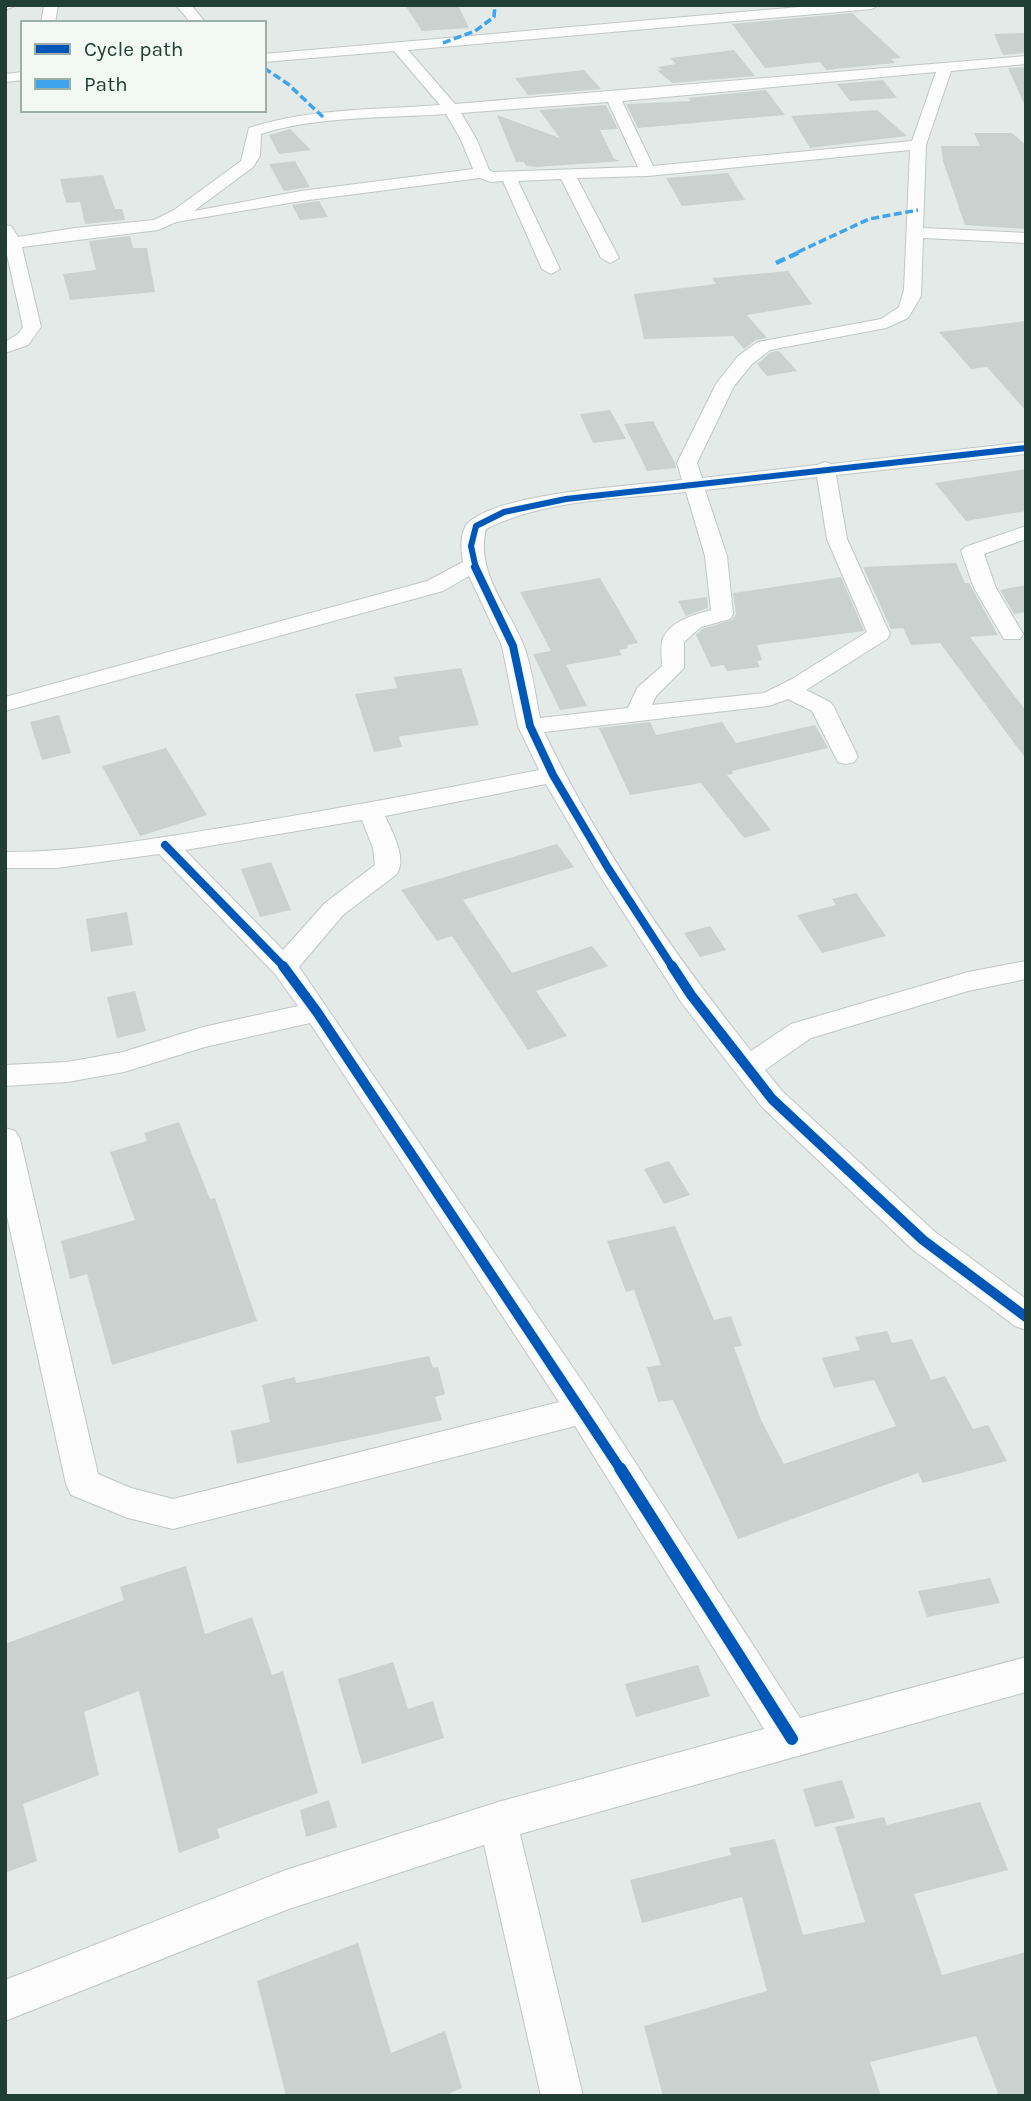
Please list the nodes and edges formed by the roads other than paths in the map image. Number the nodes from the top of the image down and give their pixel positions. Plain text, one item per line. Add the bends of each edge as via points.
1 (183, 5) edge
2 (872, 5) edge
3 (197, 21) edge
4 (398, 47) junction
5 (266, 58) edge
6 (1026, 60) edge
7 (944, 69) junction
8 (613, 97) junction
9 (451, 109) junction
10 (918, 145) junction
11 (648, 171) junction
12 (482, 173) junction
13 (567, 175) junction
14 (509, 178) junction
15 (168, 220) junction
16 (916, 233) junction
17 (9, 237) edge
18 (1026, 238) edge
19 (610, 258) dead end
20 (551, 269) dead end
21 (5, 348) edge
22 (1024, 450) edge
23 (825, 468) junction
24 (693, 484) junction
25 (1026, 532) edge
26 (474, 565) junction
27 (1012, 635) dead end
28 (788, 690) junction
29 (5, 704) edge
30 (637, 715) junction
31 (530, 726) junction
32 (846, 757) dead end
33 (553, 775) junction
34 (371, 811) junction
35 (165, 845) junction
36 (5, 860) edge
37 (284, 967) junction
38 (1026, 970) edge
39 (317, 1012) junction
40 (747, 1068) junction
41 (5, 1076) edge
42 (5, 1139) edge
43 (1026, 1317) edge
44 (583, 1410) junction
45 (1026, 1674) edge
46 (792, 1739) junction
47 (498, 1821) junction
48 (5, 2000) edge
49 (562, 2096) edge

1 - 3 street
2 - 4 street
4 - 5 street
4 - 9 street
6 - 7 street
7 - 8 street
7 - 10 street
8 - 9 street
8 - 11 street
9 - 12 street
9 - 15 street via 324,118 254,131 247,164
10 - 11 street
10 - 16 street
11 - 13 street
12 - 14 street
12 - 15 street via 301,196
13 - 14 street
13 - 19 street
14 - 20 street
15 - 17 street via 150,227
16 - 18 street
16 - 24 street via 912,300 904,313 886,323 776,342 745,360 725,384 687,463
17 - 21 street via 32,327 30,335
22 - 23 street
23 - 24 street
23 - 28 street via 837,539 879,634
24 - 26 street via 566,499 504,512 476,526 471,546
24 - 30 street via 712,538 723,590 722,614 693,622 673,640 673,668 645,693
25 - 27 street via 972,551 985,588
26 - 29 street via 423,590
26 - 31 street via 513,646
28 - 30 street via 769,699
28 - 32 street via 822,707
30 - 31 street
31 - 33 street
33 - 34 street
33 - 40 street via 691,995
34 - 35 street
34 - 37 street via 386,848 388,868 334,909
35 - 36 street via 56,860
35 - 37 street
37 - 39 street
38 - 40 street via 968,982 801,1031
39 - 41 street via 203,1037 124,1062
39 - 44 street
40 - 43 street via 772,1099 923,1240
42 - 44 street via 83,1484 128,1503 173,1514
44 - 46 street
45 - 46 street
46 - 47 street
47 - 48 street via 286,1891
47 - 49 street

